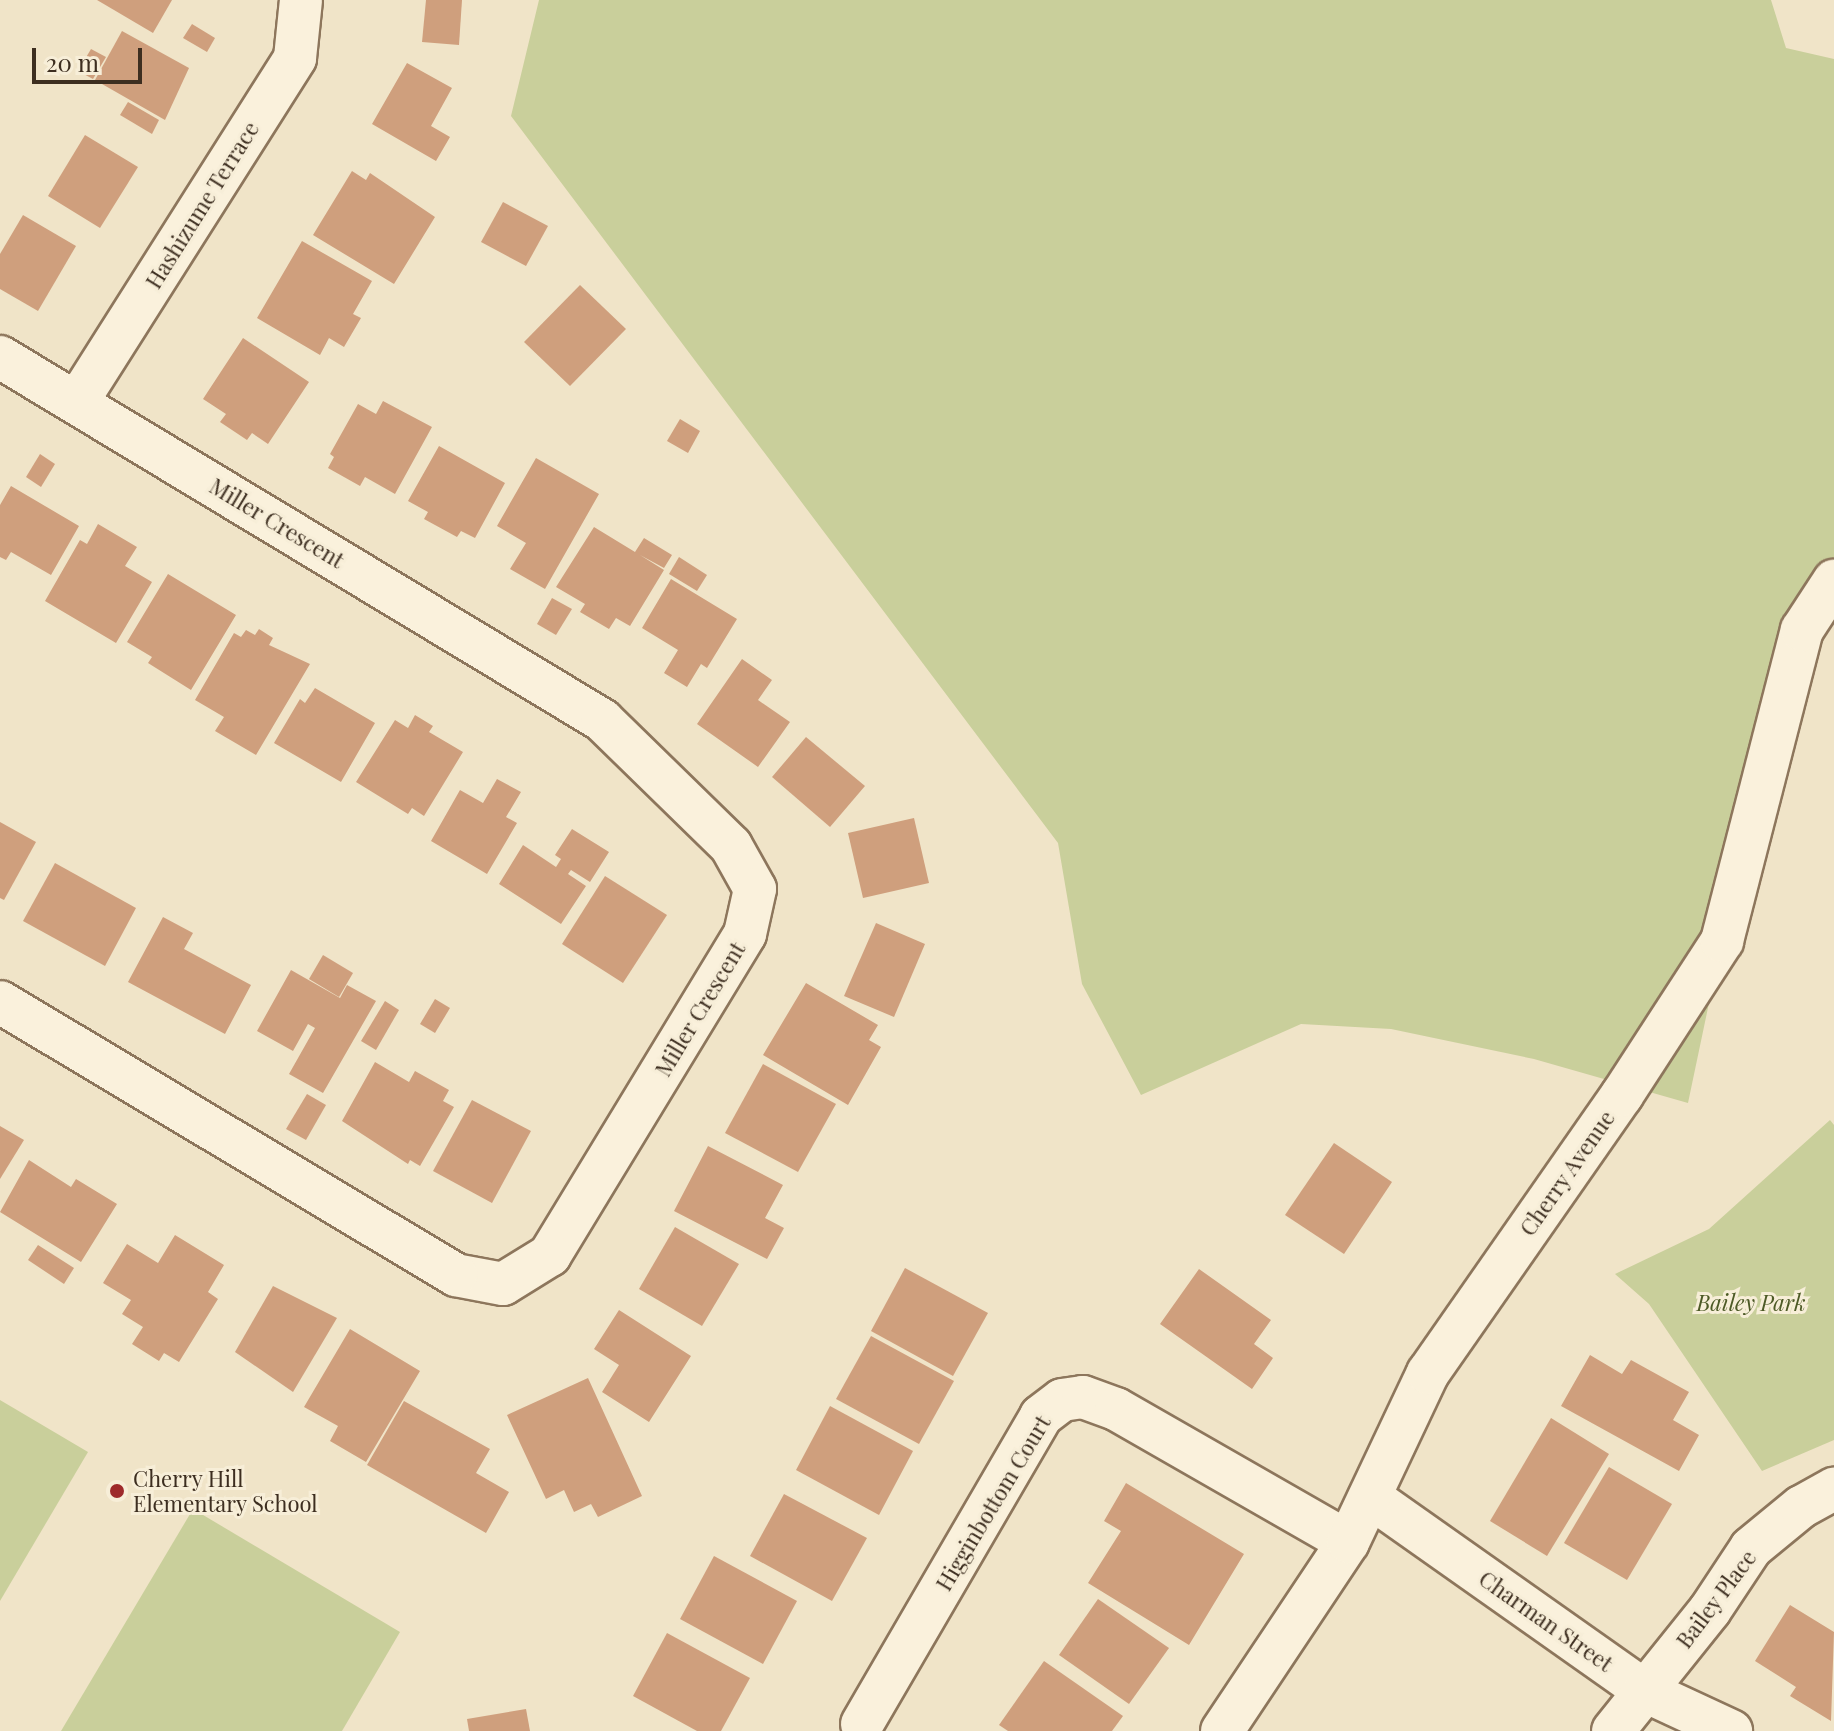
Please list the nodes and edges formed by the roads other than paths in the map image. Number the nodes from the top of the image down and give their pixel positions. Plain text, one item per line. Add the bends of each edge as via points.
1 (301, 0) edge
2 (0, 357) edge
3 (77, 402) junction
4 (1834, 581) edge
5 (0, 1002) edge
6 (1834, 1489) edge
7 (1370, 1497) junction
8 (1348, 1542) junction
9 (1645, 1691) junction
10 (862, 1724) dead end
11 (1222, 1731) edge
12 (1613, 1731) edge
13 (1731, 1731) edge

1 - 3 street, Hashizume Terrace via 295,58
2 - 3 street, Miller Crescent
3 - 5 street, Miller Crescent via 602,720 731,846 755,889 745,934 550,1255 503,1284 456,1275
4 - 7 street, Cherry Avenue via 1802,630 1722,941 1428,1373
6 - 9 street, Bailey Place via 1801,1507 1751,1548
7 - 8 street, Cherry Avenue
7 - 9 street, Charman Street
8 - 10 street, Higginbottom Court via 1116,1409 1083,1397 1062,1400 1041,1416
8 - 11 street, Cherry Avenue
9 - 12 street, Bailey Place
9 - 13 street, Charman Street

